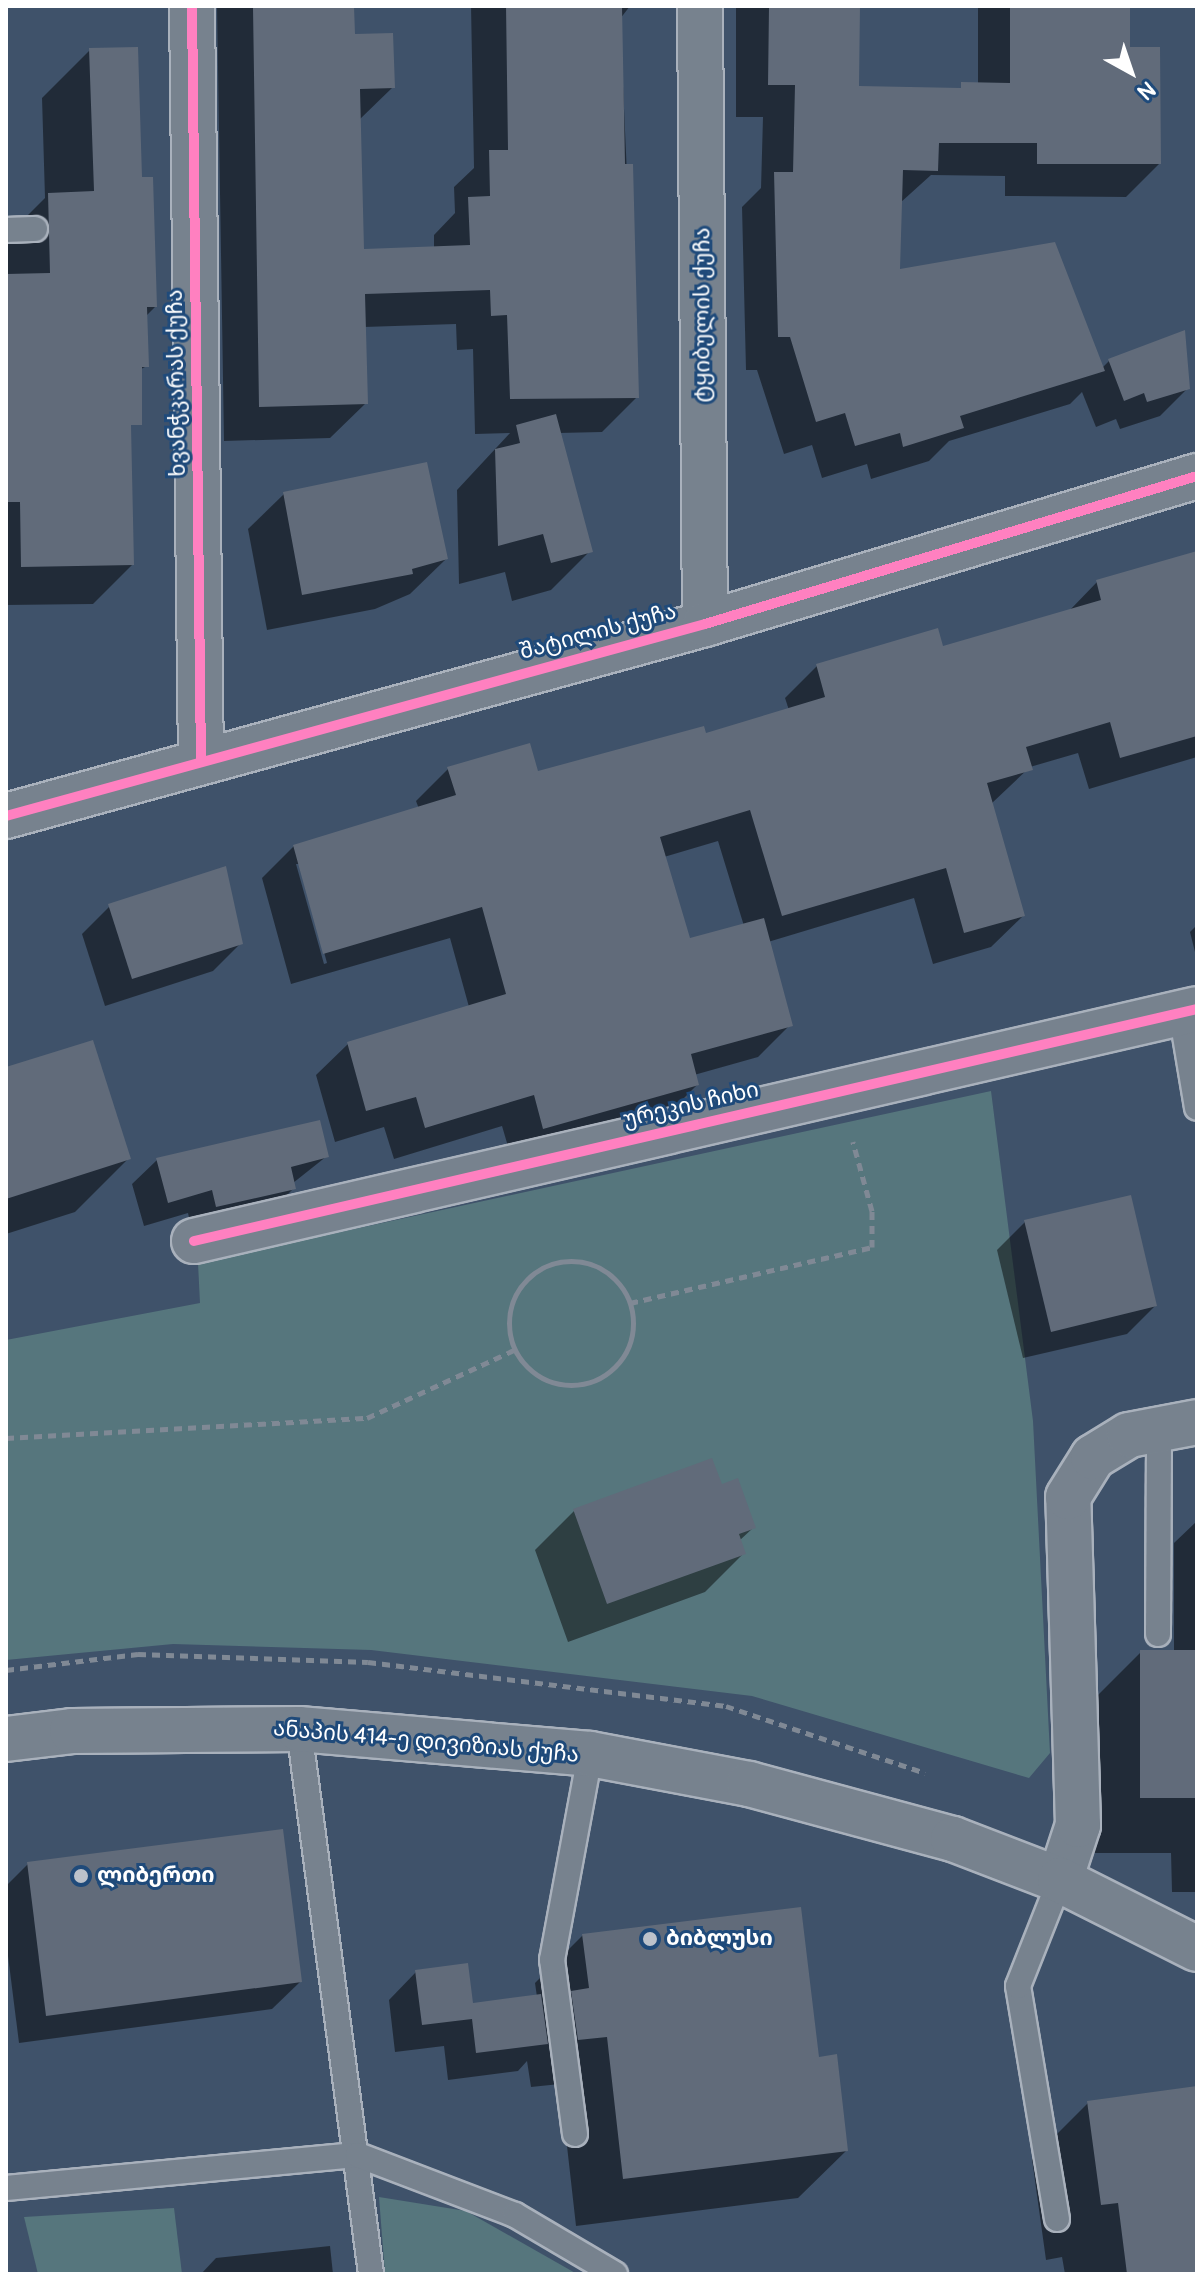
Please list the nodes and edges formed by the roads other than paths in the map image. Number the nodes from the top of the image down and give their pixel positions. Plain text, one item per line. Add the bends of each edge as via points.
1 (192, 6) edge
2 (700, 6) edge
3 (35, 229) dead end
4 (6, 230) edge
5 (1197, 476) edge
6 (705, 624) junction
7 (201, 760) junction
8 (6, 816) edge
9 (1189, 1010) edge
10 (1197, 1108) edge
11 (194, 1241) dead end
12 (1178, 1425) edge
13 (1158, 1634) dead end
14 (299, 1729) junction
15 (6, 1739) edge
16 (590, 1754) junction
17 (1060, 1880) junction
18 (1197, 1949) edge
19 (575, 2134) dead end
20 (358, 2155) junction
21 (6, 2188) edge
22 (1057, 2219) dead end
23 (371, 2274) edge
24 (615, 2274) edge

1 - 7 street, ხვანჭკარას ქუჩა
2 - 6 street, ტყიბულის ქუჩა
3 - 4 lane
5 - 6 street, შატილის ქუჩა
6 - 7 street, შატილის ქუჩა
7 - 8 street, შატილის ქუჩა
9 - 10 lane
9 - 11 street, ურეკის ჩიხი
12 - 13 lane
12 - 17 street via 1129,1435 1093,1457 1068,1497 1078,1825
14 - 15 street, ანაპის 414-ე დივიზიას ქუჩა via 72,1731
14 - 16 street, ანაპის 414-ე დივიზიას ქუჩა
14 - 20 lane
16 - 17 street, ანაპის 414-ე დივიზიას ქუჩა via 749,1784 855,1812 953,1839
16 - 19 lane via 552,1960
17 - 18 street, ანაპის 414-ე დივიზიას ქუჩა
17 - 22 lane via 1018,1986
20 - 21 lane
20 - 23 lane
20 - 24 lane via 515,2215

